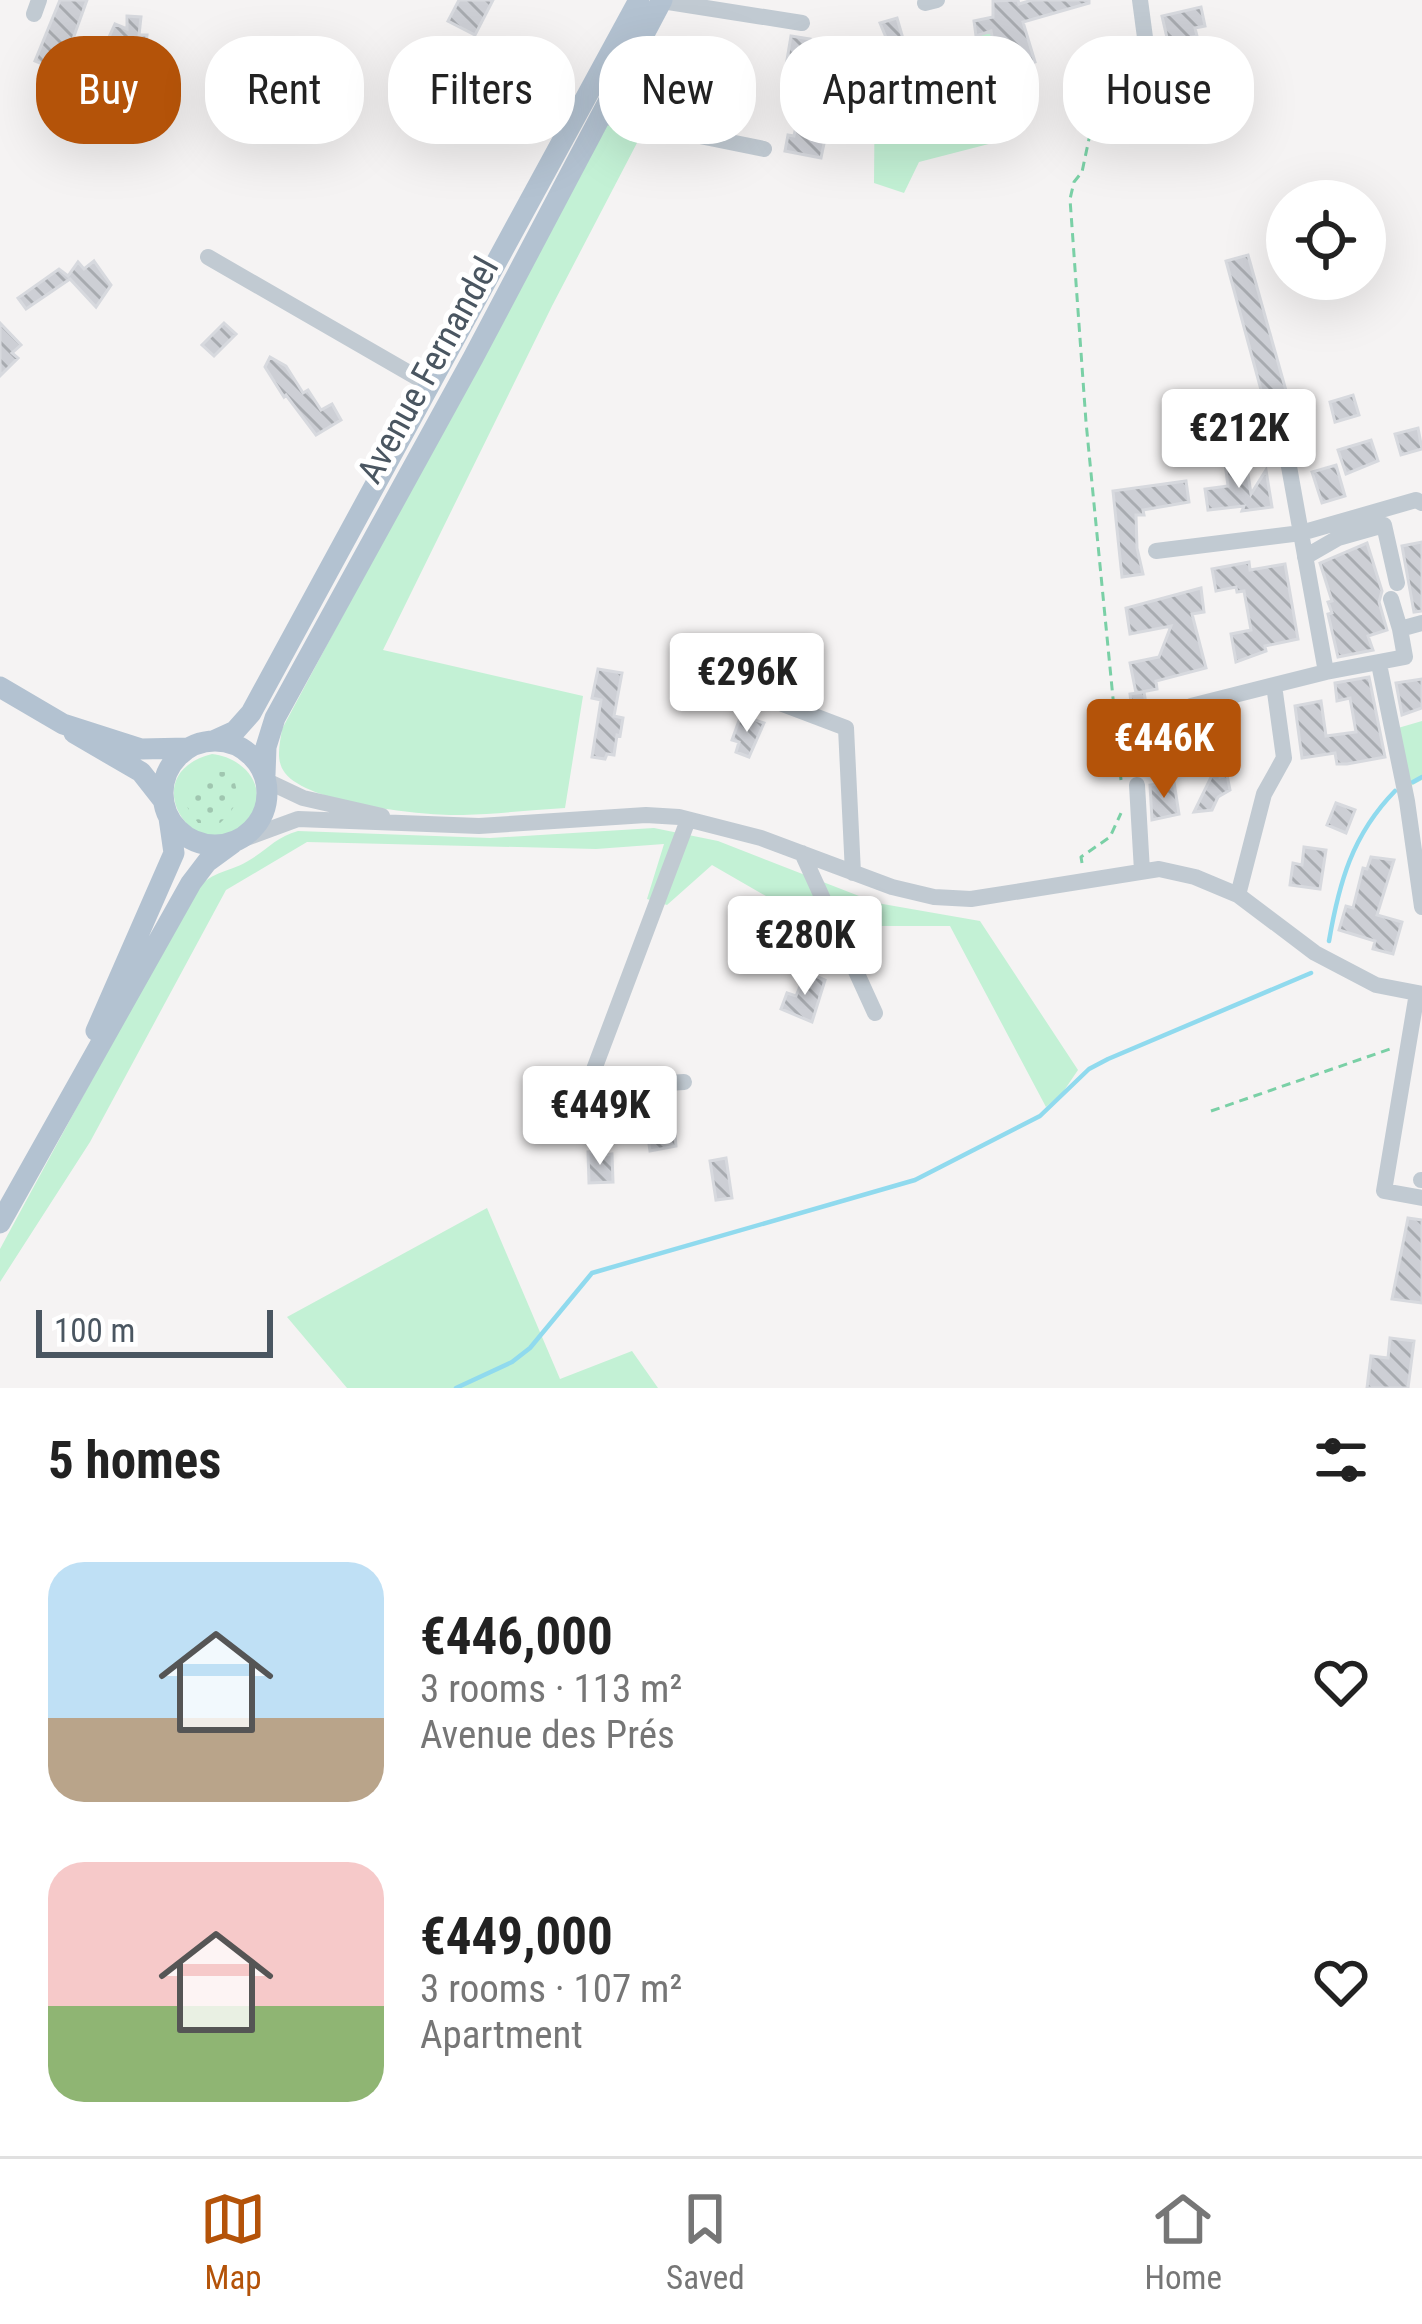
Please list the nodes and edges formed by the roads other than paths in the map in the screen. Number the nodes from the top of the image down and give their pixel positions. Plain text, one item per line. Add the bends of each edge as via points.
1 (639, 0) edge
2 (662, 0) edge
3 (1140, 0) edge
4 (802, 23) dead end
5 (643, 36) edge
6 (1145, 36) edge
7 (599, 122) edge
8 (739, 144) edge
9 (764, 149) dead end
10 (208, 257) dead end
11 (430, 385) junction
12 (1288, 461) dead end
13 (1422, 503) edge
14 (1301, 533) junction
15 (1156, 551) dead end
16 (1305, 557) junction
17 (1422, 623) edge
18 (1400, 628) junction
19 (1379, 664) junction
20 (1326, 672) junction
21 (1274, 686) junction
22 (0, 687) edge
23 (780, 703) dead end
24 (1191, 706) dead end
25 (62, 724) junction
26 (213, 741) junction
27 (188, 748) junction
28 (266, 778) junction
29 (1129, 785) road end
30 (1414, 789) edge
31 (166, 809) junction
32 (688, 820) junction
33 (418, 826) junction
34 (236, 842) junction
35 (802, 853) junction
36 (853, 872) junction
37 (1142, 872) junction
38 (1238, 895) junction
39 (1422, 907) edge
40 (1420, 993) edge
41 (874, 1013) dead end
42 (684, 1082) dead end
43 (587, 1088) junction
44 (596, 1125) dead end
45 (51, 1130) junction
46 (1422, 1198) edge
47 (0, 1223) edge

1 - 11 main road, Avenue Fernandel
2 - 4 street
2 - 5 main road, Avenue Fernandel
3 - 6 street
7 - 28 main road, Avenue Fernandel via 275,718
8 - 9 street
10 - 11 street
11 - 26 main road, Avenue Fernandel via 251,713
12 - 14 street
13 - 14 street
14 - 15 street
14 - 16 street
16 - 18 street via 1384,525
16 - 20 street
17 - 18 street
18 - 19 street via 1405,657
19 - 20 street
19 - 30 street
20 - 21 street
21 - 24 street
21 - 38 street via 1284,758 1264,794
22 - 25 main road
23 - 36 street via 846,728
25 - 27 main road via 141,749
25 - 31 main road via 141,772
26 - 27 main road
26 - 28 main road via 244,749
27 - 31 main road via 168,770
28 - 33 street via 303,798
28 - 34 main road via 263,816
29 - 37 street
30 - 39 street
31 - 34 main road via 189,839
31 - 45 main road via 174,853
32 - 33 street
32 - 35 street
32 - 43 street
33 - 34 street via 298,819
34 - 45 main road via 191,883
35 - 36 street
35 - 41 street
36 - 37 street via 934,897 971,899
37 - 38 street via 1195,877
38 - 40 street via 1315,953 1376,985
40 - 46 street via 1384,1191
42 - 43 street
43 - 44 street via 583,1110
45 - 47 main road

